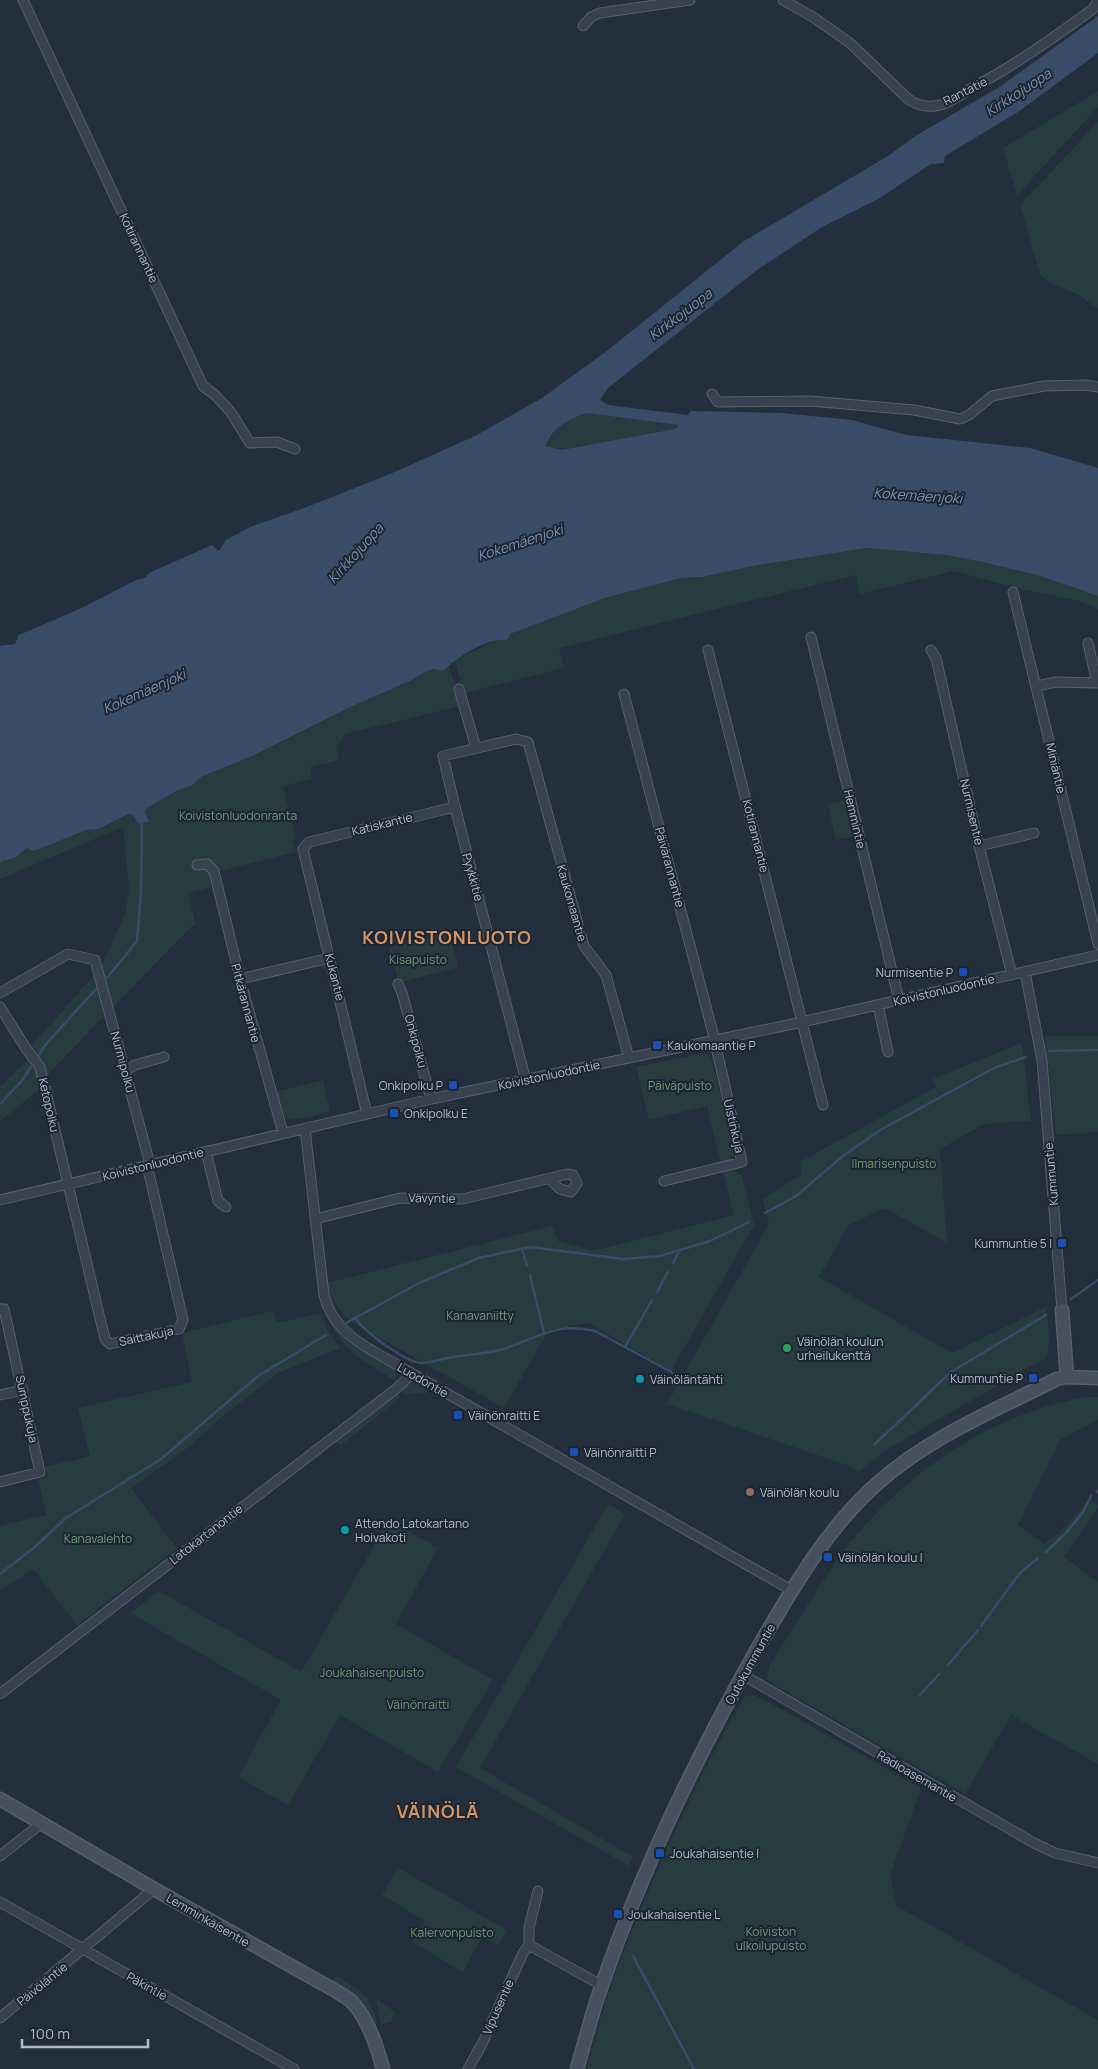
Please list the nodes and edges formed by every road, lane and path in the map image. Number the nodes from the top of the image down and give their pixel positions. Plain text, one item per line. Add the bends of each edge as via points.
1 (23, 0) edge
2 (690, 0) edge
3 (783, 0) edge
4 (1098, 2) edge
5 (582, 26) dead end
6 (1098, 387) edge
7 (712, 394) dead end
8 (295, 449) dead end
9 (1013, 592) dead end
10 (812, 637) dead end
11 (1088, 642) dead end
12 (708, 650) dead end
13 (931, 650) dead end
14 (1098, 683) edge
15 (1037, 686) junction
16 (459, 689) dead end
17 (624, 694) dead end
18 (528, 742) joint
19 (476, 748) junction
20 (454, 807) junction
21 (1034, 833) dead end
22 (309, 842) joint
23 (979, 846) junction
24 (197, 865) dead end
25 (1098, 944) edge
26 (1098, 955) edge
27 (330, 958) junction
28 (1025, 972) junction
29 (1012, 975) junction
30 (240, 979) junction
31 (398, 984) dead end
32 (0, 993) edge
33 (899, 1000) junction
34 (878, 1005) junction
35 (0, 1007) edge
36 (802, 1022) junction
37 (714, 1040) junction
38 (888, 1052) dead end
39 (164, 1056) dead end
40 (629, 1058) junction
41 (126, 1070) junction
42 (526, 1081) junction
43 (432, 1099) junction
44 (823, 1105) dead end
45 (367, 1114) junction
46 (305, 1128) junction
47 (283, 1132) junction
48 (206, 1151) junction
49 (149, 1164) junction
50 (549, 1179) dead end
51 (664, 1181) dead end
52 (68, 1185) junction
53 (0, 1200) edge
54 (226, 1207) dead end
55 (315, 1220) junction
56 (0, 1310) edge
57 (1062, 1310) joint
58 (412, 1374) junction
59 (1067, 1377) junction
60 (1098, 1378) edge
61 (23, 1390) junction
62 (0, 1395) edge
63 (0, 1482) edge
64 (791, 1590) junction
65 (743, 1675) junction
66 (0, 1694) edge
67 (0, 1799) edge
68 (42, 1823) junction
69 (0, 1856) edge
70 (1098, 1863) edge
71 (154, 1889) junction
72 (538, 1891) dead end
73 (0, 1902) edge
74 (529, 1945) junction
75 (83, 1950) junction
76 (601, 1986) junction
77 (0, 2018) edge
78 (294, 2069) edge
79 (383, 2069) edge
80 (468, 2069) edge
81 (577, 2069) edge

1 - 8 street, Kotirannantie via 203,386 230,411 250,443 277,442
2 - 5 street via 600,13
3 - 4 street, Rantatie via 850,42 907,98 926,106 941,105 996,75 1071,25
6 - 7 street via 1044,386 992,396 960,419 914,410 810,401 718,402
9 - 15 street, Miniäntie
10 - 33 street, Hemmintie
11 - 14 street
12 - 36 street, Kotirannantie
13 - 23 street, Nurmisentie via 936,658
14 - 15 street via 1056,682
15 - 25 street, Miniäntie
16 - 19 street
17 - 37 street, Päivärannantie
18 - 19 street, Pyykkitie via 516,739
18 - 40 street, Kaukomaantie via 584,946 606,975
19 - 20 street, Pyykkitie via 443,756
20 - 22 street, Katiskantie
20 - 42 street, Pyykkitie
21 - 23 street
22 - 27 street, Kukantie via 303,849
23 - 29 street, Nurmisentie
24 - 30 street, Pitkärannantie via 207,864 214,872
26 - 28 street, Koivistonluodontie
27 - 30 street
27 - 45 street, Kukantie
28 - 29 street, Koivistonluodontie
28 - 57 street, Kummuntie via 1042,1060
29 - 33 street, Koivistonluodontie
30 - 47 street, Pitkärannantie
31 - 43 street, Onkipolku
32 - 41 street, Nurmipolku via 68,954 95,960
33 - 34 street, Koivistonluodontie
34 - 36 street, Koivistonluodontie
34 - 38 street
35 - 52 street, Ketopolku via 40,1067
36 - 37 street, Koivistonluodontie
36 - 44 street, Kotirannantie
37 - 40 street, Koivistonluodontie
37 - 51 street, Uistinkuja via 742,1162
39 - 41 street
40 - 42 street, Koivistonluodontie
41 - 49 street, Nurmipolku
42 - 43 street, Koivistonluodontie
43 - 45 street, Koivistonluodontie
45 - 46 street, Koivistonluodontie
46 - 47 street, Koivistonluodontie
46 - 55 street, Luodontie
47 - 48 street, Koivistonluodontie
48 - 49 street, Koivistonluodontie
48 - 54 street via 218,1201
49 - 52 street, Koivistonluodontie
49 - 52 street, Saittakuja via 183,1320 179,1330 110,1344 105,1339
50 - 55 street, Vävyntie via 463,1199 400,1198
52 - 53 street, Koivistonluodontie
55 - 58 street, Luodontie via 324,1295 334,1318 343,1332
56 - 61 street, Sumppukuja via 4,1309
57 - 59 street, Kummuntie
58 - 64 street, Luodontie
58 - 66 street, Latokartanontie
59 - 60 street
59 - 64 street, Outokummuntie via 1057,1379 952,1432 905,1460 850,1511
61 - 62 street
61 - 63 street, Sumppukuja via 40,1472
64 - 65 street, Outokummuntie
65 - 70 street, Radioasemantie via 1034,1843
65 - 76 street, Outokummuntie via 651,1858
67 - 68 street, Lemminkäisentie
68 - 69 street
68 - 71 street, Lemminkäisentie
71 - 75 street, Päivöläntie
71 - 79 street, Lemminkäisentie via 352,2002 369,2029
72 - 74 street via 529,1928
73 - 75 street, Päkintie
74 - 76 street
74 - 80 street, Vipusentie
75 - 77 street, Päivöläntie
75 - 78 street, Päkintie
76 - 81 street, Outokummuntie

